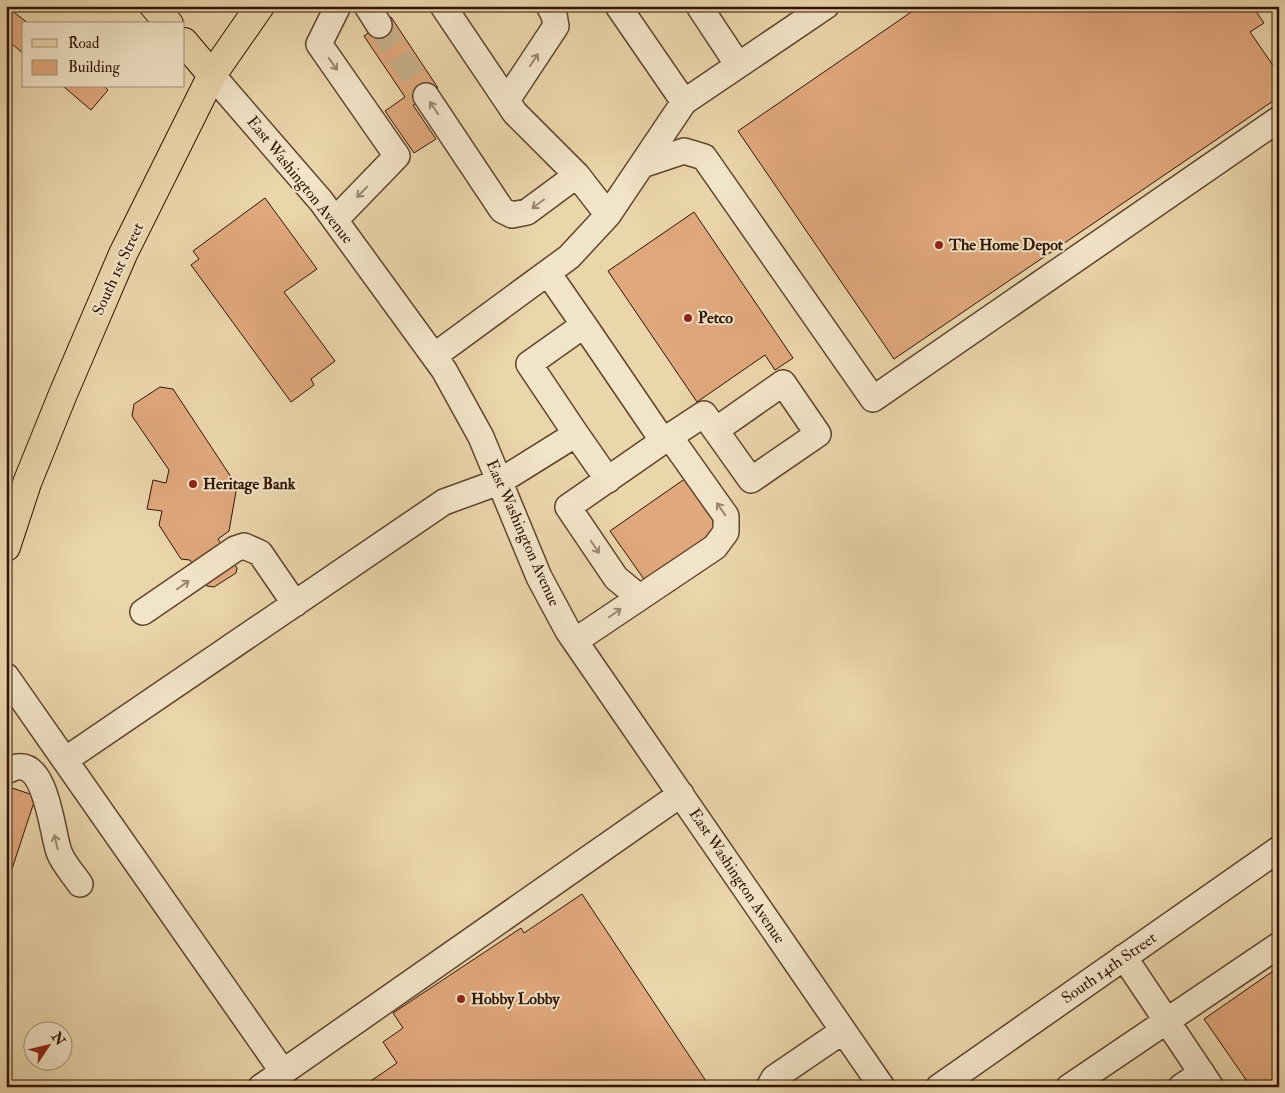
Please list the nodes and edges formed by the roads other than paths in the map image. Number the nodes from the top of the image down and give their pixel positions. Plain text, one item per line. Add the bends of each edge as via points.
1 (154, 6) edge
2 (260, 6) edge
3 (338, 6) edge
4 (443, 6) edge
5 (549, 6) edge
6 (618, 6) edge
7 (699, 6) edge
8 (826, 6) edge
9 (167, 22) edge
10 (185, 43) edge
11 (738, 65) junction
12 (212, 75) junction
13 (426, 96) tunnel mouth
14 (507, 100) junction
15 (684, 102) junction
16 (1279, 119) edge
17 (642, 165) junction
18 (577, 174) junction
19 (608, 215) junction
20 (335, 220) junction
21 (548, 273) junction
22 (584, 325) junction
23 (434, 356) junction
24 (716, 430) dead end
25 (576, 434) junction
26 (667, 439) junction
27 (608, 480) junction
28 (499, 482) junction
29 (9, 532) edge
30 (639, 597) junction
31 (295, 604) junction
32 (143, 612) dead end
33 (575, 641) junction
34 (6, 676) edge
35 (65, 760) junction
36 (6, 771) edge
37 (681, 794) junction
38 (1279, 849) edge
39 (80, 884) dead end
40 (1279, 945) edge
41 (1124, 957) junction
42 (1167, 1020) junction
43 (843, 1031) junction
44 (1207, 1080) edge
45 (274, 1081) edge
46 (769, 1087) edge
47 (882, 1087) edge
48 (939, 1087) edge
49 (1069, 1087) edge
50 (1182, 1087) edge

1 - 9 main road
2 - 12 main road, South 1st Street
3 -> 20 street via 319,44 397,156
4 - 14 street
14 -> 5 street via 556,26
6 - 15 street
7 - 11 street
8 - 11 street
10 - 12 main road, East Washington Avenue
11 - 15 street
12 - 20 street, East Washington Avenue
12 - 29 main road, South 1st Street via 123,254 59,403
18 -> 13 street via 527,212 512,215 502,210
14 - 18 street via 515,113
15 - 17 street
16 - 17 street via 873,399 704,157 684,151
17 - 19 street
18 - 19 street
19 - 21 street via 569,257
20 - 23 street, East Washington Avenue
21 - 22 street
21 - 23 street
22 - 25 street via 529,364
22 - 26 street
23 - 28 street, East Washington Avenue via 481,437
24 - 26 street via 704,414
25 - 27 street
25 - 28 street
26 - 27 street
30 -> 26 street via 715,547 726,532 726,516
27 -> 30 street via 568,507 616,578
28 - 31 street via 444,502
28 - 33 street, East Washington Avenue via 539,577
33 -> 30 street
32 -> 31 street via 244,546 260,553
31 - 35 street
33 - 37 street, East Washington Avenue
34 - 35 street
35 - 45 street
39 -> 36 street via 59,854 42,786 30,770 18,766
37 - 43 street, East Washington Avenue
37 - 45 street
38 - 41 street, South 14th Street
40 - 42 street
41 - 42 street
41 - 48 street, South 14th Street
42 - 44 street
42 - 49 street
43 - 46 street via 774,1078
43 - 47 street, East Washington Avenue
44 - 50 street

